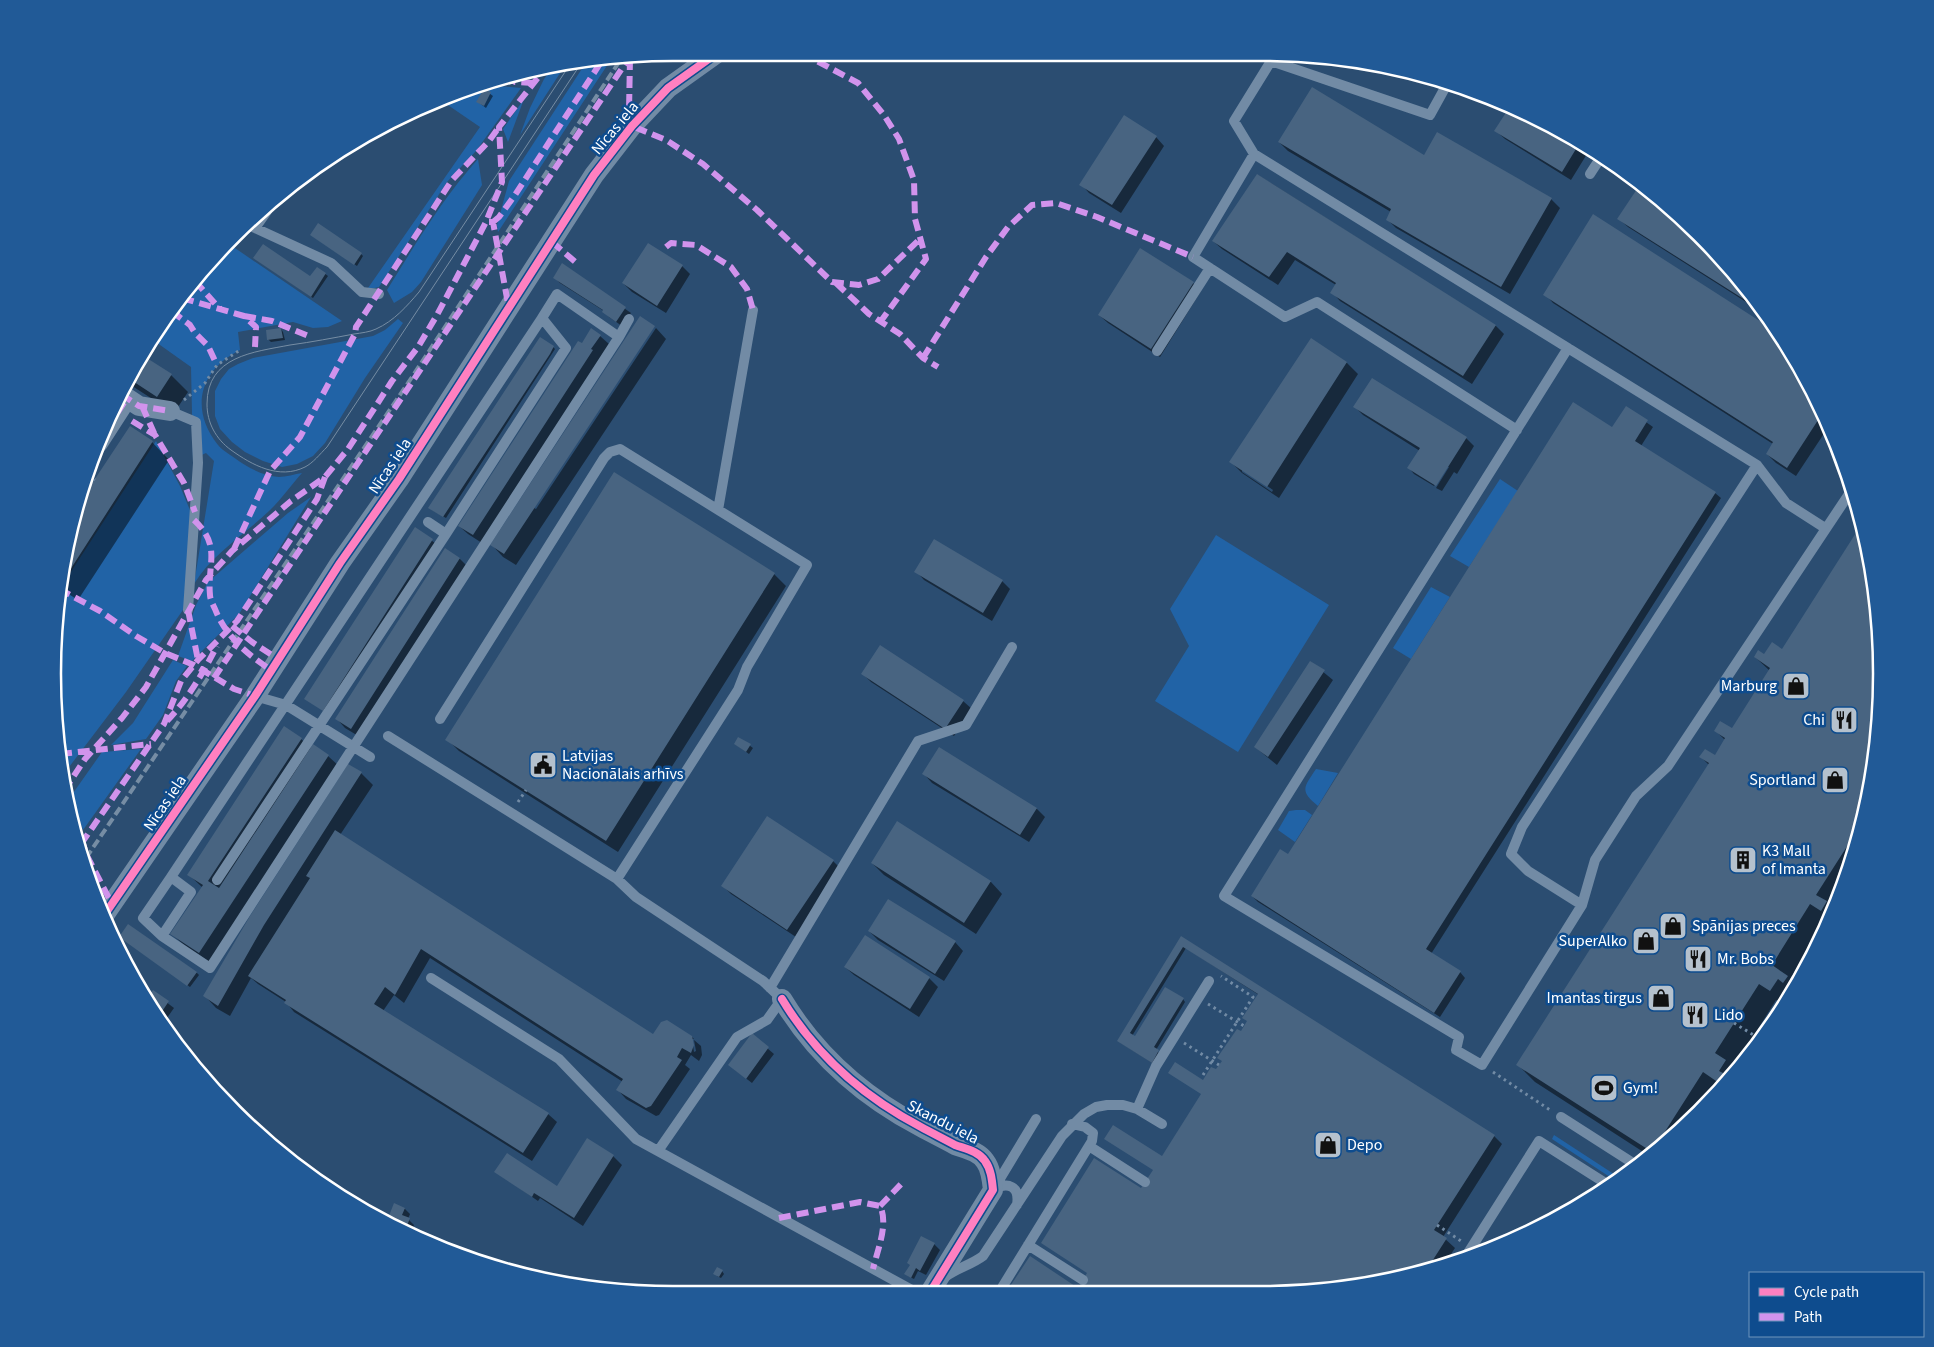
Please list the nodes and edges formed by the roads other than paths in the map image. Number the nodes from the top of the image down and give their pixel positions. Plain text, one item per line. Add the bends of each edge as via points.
1 (705, 61) edge
2 (1270, 61) edge
3 (1276, 62) edge
4 (1444, 90) edge
5 (1254, 154) junction
6 (1598, 162) edge
7 (1590, 174) dead end
8 (255, 228) edge
9 (1210, 268) junction
10 (379, 294) dead end
11 (753, 310) dead end
12 (542, 318) junction
13 (629, 319) dead end
14 (619, 337) junction
15 (1568, 348) junction
16 (1157, 352) dead end
17 (127, 398) edge
18 (170, 411) joint
19 (1517, 430) junction
20 (1757, 465) junction
21 (1846, 497) edge
22 (718, 510) junction
23 (428, 522) dead end
24 (1825, 528) junction
25 (446, 534) junction
26 (188, 610) dead end
27 (1012, 647) dead end
28 (255, 696) junction
29 (286, 705) junction
30 (440, 719) dead end
31 (320, 725) junction
32 (388, 736) dead end
33 (352, 746) junction
34 (370, 757) dead end
35 (171, 877) junction
36 (617, 879) junction
37 (217, 880) dead end
38 (1582, 905) junction
39 (108, 909) edge
40 (162, 936) junction
41 (431, 978) dead end
42 (1210, 981) road end
43 (776, 994) junction
44 (1137, 1109) junction
45 (1561, 1117) road end
46 (1036, 1119) dead end
47 (1072, 1124) junction
48 (1162, 1124) dead end
49 (1089, 1146) junction
50 (658, 1151) junction
51 (1631, 1161) edge
52 (1145, 1182) dead end
53 (1603, 1182) edge
54 (993, 1190) junction
55 (1017, 1205) junction
56 (1028, 1246) junction
57 (1471, 1248) edge
58 (1083, 1280) dead end
59 (917, 1286) edge
60 (930, 1286) edge
61 (934, 1286) edge
62 (1003, 1286) edge

1 - 28 street, Nīcas iela via 668,88 632,126 594,175
2 - 5 lane via 1234,121
3 - 4 lane via 1430,115
5 - 9 lane via 1193,257
5 - 15 lane
6 - 7 lane
8 - 10 lane via 331,263 362,292
9 - 16 lane
9 - 19 lane via 1285,317 1317,302
11 - 22 lane
12 - 14 lane via 557,294
12 - 25 lane via 566,348
12 - 29 lane
13 - 14 lane
14 - 33 lane
15 - 19 lane
15 - 20 lane
17 - 18 street via 139,406
18 - 26 lane via 196,422 198,463
19 - 38 lane via 1224,896 1459,1037 1456,1050 1482,1066
20 - 24 lane via 1786,503
20 - 38 lane via 1522,827 1511,854 1528,871
21 - 24 lane
22 - 30 lane via 620,449 610,452
22 - 36 lane via 807,565 747,667 738,690
23 - 25 lane
24 - 38 lane via 1668,766 1636,796 1610,836 1595,860
25 - 31 lane
27 - 43 lane via 966,724 918,741
28 - 29 lane
28 - 39 street, Nīcas iela
29 - 31 lane
29 - 35 lane
31 - 33 lane
31 - 37 lane
32 - 36 lane, Skandu iela
33 - 34 lane
33 - 40 lane via 210,968
35 - 40 lane via 143,918
35 - 40 lane via 191,892
36 - 43 lane, Skandu iela via 636,897 763,981
41 - 50 lane via 559,1058 636,1139
42 - 44 lane via 1156,1066
43 - 50 lane via 768,1020 737,1037
43 - 54 street, Skandu iela via 812,1040 855,1084 900,1116 974,1151 985,1161 992,1175
44 - 47 lane via 1123,1105 1096,1107
44 - 48 lane
45 - 51 lane
46 - 54 lane
47 - 49 lane via 1093,1133
47 - 55 lane
49 - 52 lane
49 - 56 lane
50 - 59 lane
53 - 57 lane via 1539,1141
54 - 55 lane via 1008,1184 1016,1190
54 - 60 street
55 - 61 lane via 983,1256
56 - 58 lane
56 - 62 lane

